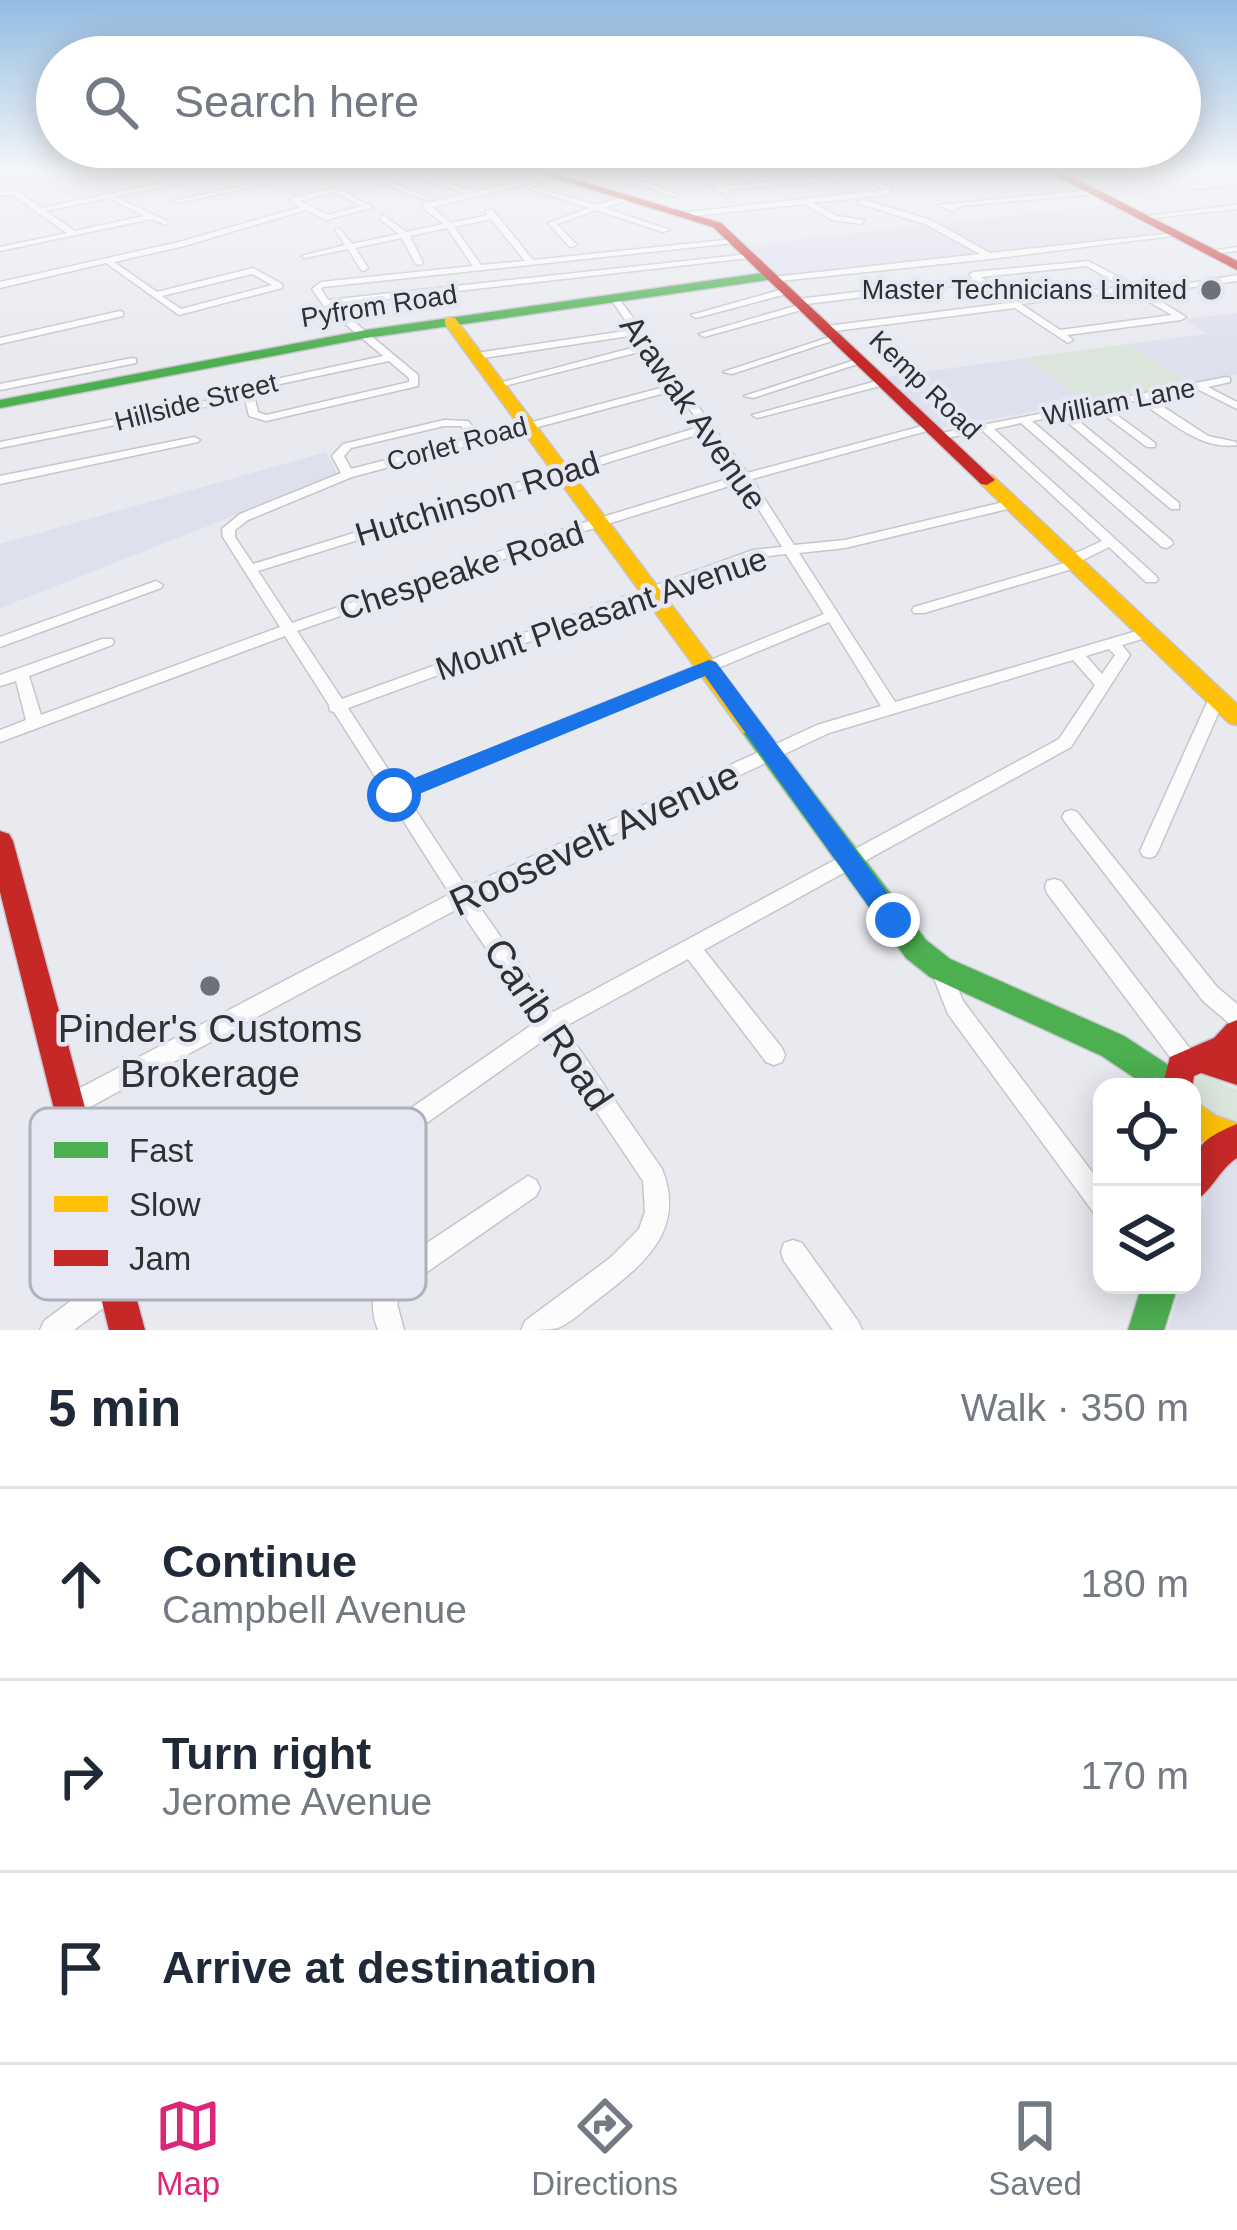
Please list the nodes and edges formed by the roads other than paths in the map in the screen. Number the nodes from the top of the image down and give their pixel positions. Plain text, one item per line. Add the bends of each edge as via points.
1 (71, 232) edge
2 (83, 232) edge
3 (219, 232) edge
4 (342, 232) edge
5 (400, 232) edge
6 (419, 232) edge
7 (454, 232) edge
8 (507, 232) edge
9 (561, 232) edge
10 (725, 232) edge
11 (946, 232) edge
12 (1170, 232) edge
13 (74, 234) junction
14 (1175, 235) junction
15 (405, 236) junction
16 (133, 240) dead end
17 (573, 245) dead end
18 (354, 247) junction
19 (742, 248) junction
20 (0, 249) edge
21 (1237, 249) edge
22 (148, 252) junction
23 (1210, 252) junction
24 (305, 256) dead end
25 (989, 257) junction
26 (108, 261) junction
27 (530, 261) junction
28 (953, 262) junction
29 (419, 263) dead end
30 (1237, 266) edge
31 (478, 267) junction
32 (364, 268) dead end
33 (977, 278) junction
34 (1237, 278) edge
35 (0, 285) edge
36 (1172, 287) dead end
37 (1133, 288) junction
38 (786, 291) junction
39 (155, 295) junction
40 (614, 298) junction
41 (326, 303) junction
42 (1015, 304) junction
43 (120, 314) dead end
44 (696, 315) dead end
45 (450, 321) junction
46 (637, 332) junction
47 (832, 333) junction
48 (366, 334) junction
49 (704, 334) dead end
50 (0, 341) edge
51 (650, 346) junction
52 (476, 356) junction
53 (392, 357) junction
54 (132, 361) dead end
55 (862, 361) junction
56 (728, 372) dead end
57 (1226, 380) dead end
58 (884, 382) junction
59 (496, 385) junction
60 (1199, 386) junction
61 (0, 387) edge
62 (676, 387) junction
63 (249, 395) junction
64 (749, 396) dead end
65 (1142, 398) junction
66 (0, 404) edge
67 (1100, 406) junction
68 (1237, 406) edge
69 (1064, 414) junction
70 (757, 415) dead end
71 (1025, 421) junction
72 (525, 426) junction
73 (986, 428) junction
74 (706, 429) junction
75 (935, 432) junction
76 (477, 439) junction
77 (194, 440) dead end
78 (1232, 443) dead end
79 (0, 445) edge
80 (1151, 445) dead end
81 (559, 472) junction
82 (348, 474) junction
83 (745, 478) junction
84 (0, 480) edge
85 (1158, 493) junction
86 (1119, 502) junction
87 (1012, 504) junction
88 (1174, 506) dead end
89 (244, 517) joint
90 (601, 524) junction
91 (1112, 541) junction
92 (1167, 544) dead end
93 (788, 551) junction
94 (1072, 562) junction
95 (249, 568) junction
96 (1151, 579) dead end
97 (156, 585) dead end
98 (647, 591) junction
99 (919, 610) dead end
100 (829, 617) junction
101 (286, 628) junction
102 (1147, 634) junction
103 (0, 642) edge
104 (106, 642) dead end
105 (1114, 644) junction
106 (1077, 655) junction
107 (709, 667) junction
108 (21, 673) junction
109 (0, 681) edge
110 (1103, 684) junction
111 (1217, 698) junction
112 (336, 706) junction
113 (890, 707) junction
114 (1237, 716) edge
115 (35, 723) junction
116 (0, 736) edge
117 (773, 754) junction
118 (394, 795) junction
119 (1071, 817) dead end
120 (0, 841) edge
121 (1149, 851) dead end
122 (850, 860) junction
123 (1054, 886) dead end
124 (462, 897) junction
125 (691, 948) junction
126 (940, 968) junction
127 (1237, 1017) edge
128 (550, 1024) junction
129 (1237, 1034) edge
130 (774, 1054) dead end
131 (1237, 1070) edge
132 (1184, 1072) edge
133 (67, 1107) joint
134 (426, 1110) edge
135 (1201, 1123) edge
136 (1237, 1139) edge
137 (1201, 1169) edge
138 (528, 1188) dead end
139 (1093, 1193) edge
140 (794, 1252) dead end
141 (426, 1258) edge
142 (1157, 1294) edge
143 (93, 1300) edge
144 (119, 1300) edge
145 (384, 1300) edge
146 (53, 1330) edge
147 (127, 1330) edge
148 (392, 1330) edge
149 (534, 1330) edge
150 (849, 1330) edge
151 (1146, 1330) edge

1 - 13 street
2 - 13 street
3 - 22 street
4 - 18 street
5 - 15 street
6 - 15 street
7 - 31 street
8 - 27 street
9 - 17 street
10 - 19 street, Kemp Road
11 - 25 street
12 - 14 street
13 - 20 street
14 - 23 street
14 - 25 street
15 - 18 street
15 - 29 street
16 - 22 street
18 - 24 street
18 - 32 street
19 - 27 street
19 - 38 street, Kemp Road
19 - 41 street
21 - 23 street
22 - 26 street
23 - 30 street
25 - 28 street
26 - 35 street
26 - 39 street
27 - 31 street
28 - 33 street
28 - 38 street
31 - 41 street via 321,285
33 - 37 street via 1088,263
33 - 38 street
33 - 42 street
34 - 36 street
37 - 42 street
37 - 42 street via 1181,317 1064,337
38 - 40 street, Pyfrom Road
38 - 44 street
38 - 47 street, Kemp Road
38 - 49 street
39 - 39 street via 248,271 279,284 184,313
40 - 45 street, Pyfrom Road
40 - 46 street, Arawak Avenue
41 - 48 street
42 - 47 street
43 - 50 street
45 - 48 street, Pyfrom Road
45 - 52 street
46 - 51 street, Arawak Avenue
46 - 52 street
47 - 55 street, Kemp Road
47 - 56 street
48 - 53 street
48 - 66 street, Pyfrom Road
51 - 59 street
51 - 62 street, Arawak Avenue
52 - 59 street
53 - 63 street, Hillside Street via 256,386
53 - 63 street via 414,384 266,418 253,413
54 - 61 street
55 - 58 street, Kemp Road
55 - 64 street
57 - 60 street, William Lane
58 - 70 street
58 - 75 street, Kemp Road
59 - 72 street
60 - 65 street, William Lane
60 - 68 street
62 - 72 street, Corlet Road
62 - 74 street, Arawak Avenue
63 - 79 street, Hillside Street
65 - 67 street, William Lane
65 - 78 street via 1204,439
67 - 69 street, William Lane
67 - 80 street
69 - 71 street, William Lane
69 - 85 street
71 - 73 street, William Lane
71 - 86 street
72 - 76 street, Corlet Road
72 - 81 street
73 - 75 street, William Lane
73 - 91 street
74 - 81 street, Hutchinson Road
74 - 83 street, Arawak Avenue
75 - 83 street, Chespeake Road
75 - 87 street, Kemp Road
76 - 82 street, Corlet Road
76 - 82 street via 464,423 444,423 347,446 338,456
77 - 84 street
81 - 90 street
81 - 95 street, Hutchinson Road
82 - 89 street, Corlet Road
83 - 90 street, Chespeake Road
83 - 93 street, Arawak Avenue
85 - 86 street
85 - 88 street
86 - 92 street
87 - 93 street, Mount Pleasant Avenue
87 - 94 street, Kemp Road
89 - 95 street, Carib Road via 228,529
90 - 98 street
90 - 101 street, Chespeake Road
91 - 94 street
91 - 96 street
93 - 98 street, Mount Pleasant Avenue
93 - 100 street, Arawak Avenue
94 - 99 street
94 - 102 street, Kemp Road
95 - 101 street, Carib Road
97 - 103 street
98 - 107 street
98 - 112 street, Mount Pleasant Avenue
100 - 107 street
100 - 113 street, Arawak Avenue
101 - 112 street, Carib Road
101 - 115 street, Chespeake Road
102 - 105 street, Roosevelt Avenue
102 - 111 street, Kemp Road
104 - 108 street
105 - 106 street, Roosevelt Avenue
105 - 110 street via 1124,655
106 - 110 street
106 - 113 street, Roosevelt Avenue
107 - 117 street
107 - 118 street
108 - 109 street
108 - 115 street
110 - 122 street via 1054,751
111 - 114 street, Kemp Road
111 - 121 street
112 - 118 street, Carib Road
113 - 117 street, Roosevelt Avenue
115 - 116 street, Chespeake Road
117 - 122 street
117 - 124 street, Roosevelt Avenue
118 - 124 street, Carib Road
119 - 127 street via 1210,994
120 - 133 street
122 - 125 street
122 - 126 street via 916,949
123 - 132 street
124 - 128 street, Carib Road
124 - 133 street, Roosevelt Avenue
125 - 128 street
125 - 130 street
126 - 132 street
126 - 139 street via 955,1007
128 - 134 street
128 - 149 street, Carib Road via 654,1177 658,1200 655,1226 639,1246
129 - 132 street
131 - 132 street
135 - 136 street
136 - 137 street
138 - 141 street
140 - 150 street
142 - 151 street
143 - 146 street
144 - 147 street
145 - 148 street

